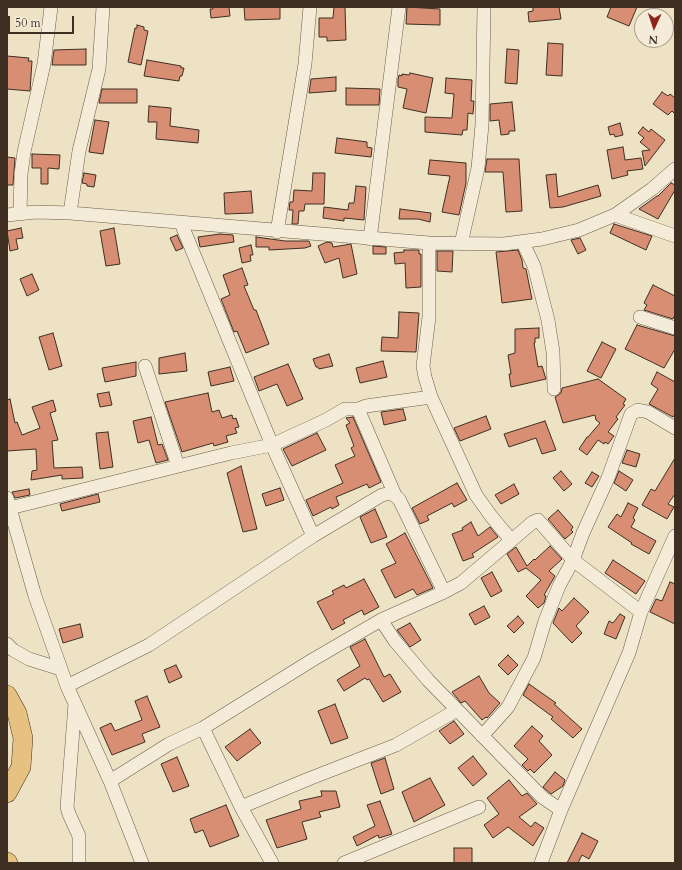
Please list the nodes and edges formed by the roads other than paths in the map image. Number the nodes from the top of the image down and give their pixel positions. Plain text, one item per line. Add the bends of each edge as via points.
1 (51, 7) edge
2 (103, 7) edge
3 (310, 7) edge
4 (400, 7) edge
5 (484, 7) edge
6 (672, 175) edge
7 (70, 213) junction
8 (14, 214) edge
9 (615, 215) junction
10 (181, 223) junction
11 (277, 232) junction
12 (675, 236) edge
13 (370, 239) junction
14 (429, 243) junction
15 (522, 243) junction
16 (462, 244) junction
17 (640, 317) dead end
18 (675, 328) edge
19 (145, 366) dead end
20 (554, 389) dead end
21 (431, 397) junction
22 (358, 409) junction
23 (675, 428) edge
24 (272, 445) junction
25 (178, 466) junction
26 (395, 494) junction
27 (8, 503) edge
28 (313, 536) junction
29 (675, 536) edge
30 (511, 540) junction
31 (573, 560) junction
32 (444, 592) junction
33 (641, 612) junction
34 (381, 620) junction
35 (7, 644) edge
36 (61, 669) junction
37 (67, 686) junction
38 (7, 695) edge
39 (75, 703) junction
40 (457, 710) junction
41 (203, 728) junction
42 (482, 736) junction
43 (110, 781) junction
44 (7, 793) edge
45 (241, 807) junction
46 (479, 807) dead end
47 (561, 810) junction
48 (78, 863) edge
49 (142, 863) edge
50 (272, 863) edge
51 (344, 863) edge
52 (541, 863) edge

1 - 8 street via 44,64 24,152
2 - 7 street via 99,68 79,151
3 - 11 street via 306,58
4 - 13 street
5 - 16 street via 482,125 478,168
6 - 9 street
7 - 8 street
7 - 10 street
9 - 12 street
9 - 15 street via 579,230
10 - 11 street
10 - 24 street
11 - 13 street
13 - 14 street
14 - 16 street
14 - 21 street via 429,317 422,366
15 - 16 street
15 - 20 street via 534,266 546,314 553,352
17 - 18 street
19 - 25 street
21 - 22 street
21 - 30 street via 476,494
22 - 24 street via 345,409
22 - 26 street
23 - 31 street via 648,412 638,410 631,414 608,478
24 - 25 street
24 - 28 street
25 - 27 street
26 - 28 street via 382,495
26 - 32 street
27 - 36 street via 35,596
28 - 37 street via 149,645
29 - 33 street
30 - 31 street via 538,520
30 - 32 street via 471,575
31 - 33 street
31 - 42 street via 545,621 534,658 508,707
32 - 34 street
33 - 47 street via 629,653
34 - 40 street via 412,662
34 - 41 street
35 - 36 street via 29,659
36 - 37 street
37 - 39 street
38 - 44 highway via 17,713 23,738 21,767
39 - 43 street
39 - 48 street via 68,814 79,836
40 - 42 street
40 - 45 street via 396,745
41 - 43 street via 169,744
41 - 45 street
42 - 47 street via 542,797
43 - 49 street
45 - 50 street
46 - 51 street
47 - 52 street

